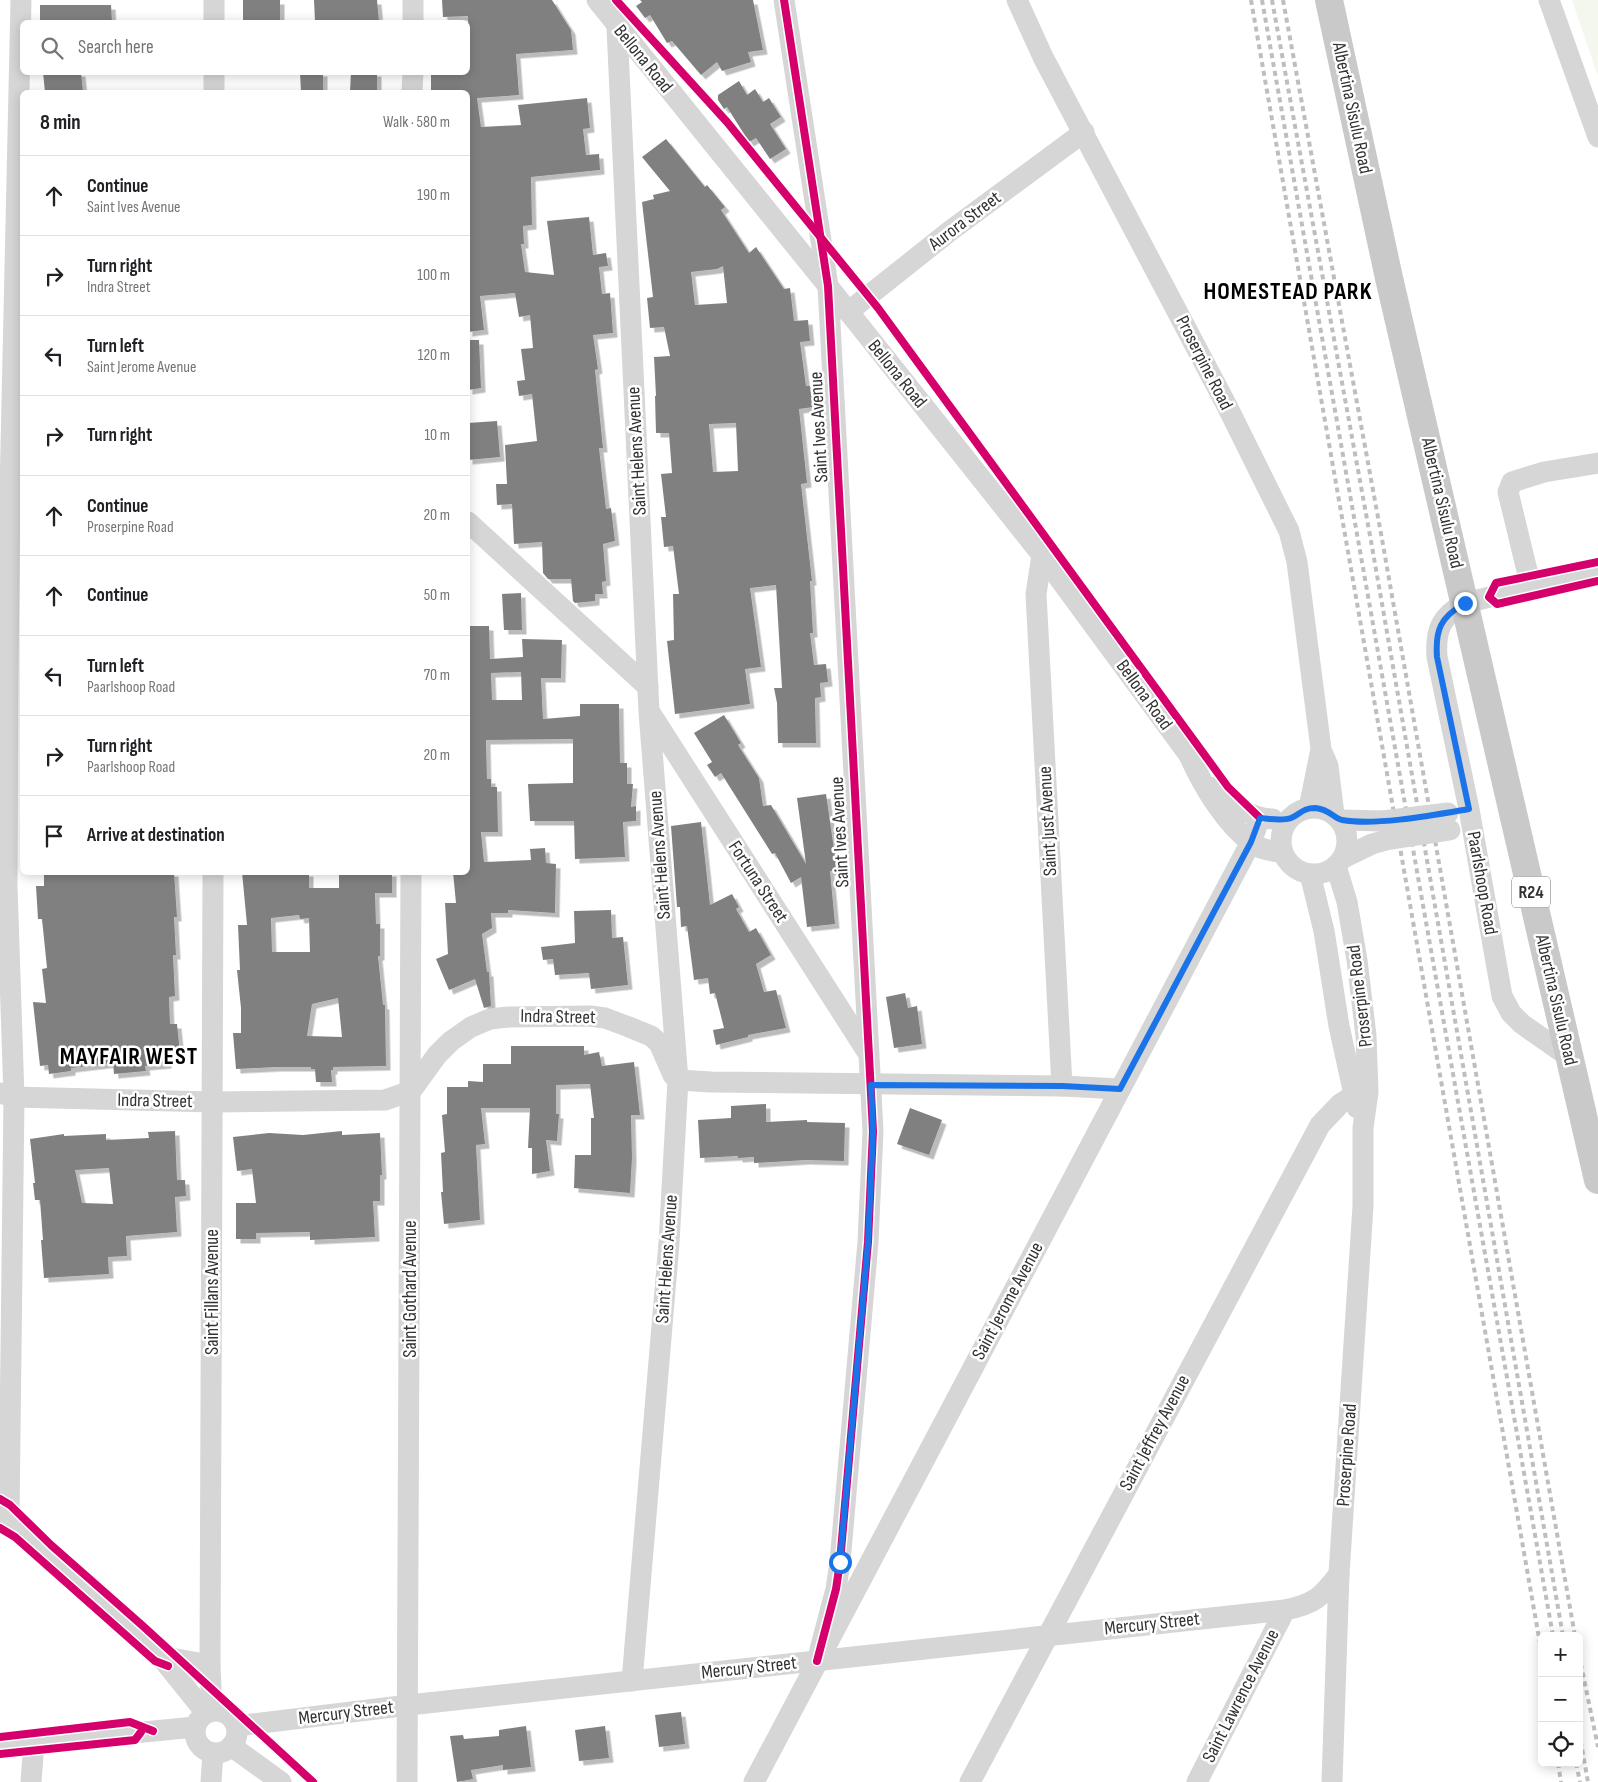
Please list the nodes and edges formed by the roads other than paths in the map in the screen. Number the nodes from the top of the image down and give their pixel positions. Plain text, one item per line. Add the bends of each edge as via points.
1 (20, 0) edge
2 (214, 0) edge
3 (413, 0) edge
4 (596, 0) edge
5 (784, 0) edge
6 (1017, 0) edge
7 (1329, 0) edge
8 (1549, 0) edge
9 (214, 20) edge
10 (413, 20) edge
11 (617, 28) junction
12 (214, 75) edge
13 (412, 75) edge
14 (214, 90) edge
15 (412, 90) edge
16 (1084, 132) junction
17 (1598, 138) edge
18 (828, 286) junction
19 (848, 312) junction
20 (1598, 463) edge
21 (11, 491) edge
22 (470, 524) edge
23 (1042, 555) junction
24 (1598, 571) edge
25 (1531, 587) junction
26 (1465, 603) junction
27 (4, 670) edge
28 (648, 687) junction
29 (650, 712) junction
30 (1320, 749) junction
31 (1189, 755) junction
32 (1309, 808) junction
33 (1260, 818) junction
34 (1290, 818) junction
35 (1337, 818) junction
36 (1471, 818) junction
37 (1384, 830) junction
38 (1251, 842) junction
39 (1283, 853) junction
40 (1340, 862) junction
41 (1310, 874) junction
42 (213, 875) edge
43 (411, 875) edge
44 (4, 885) edge
45 (867, 1052) junction
46 (1569, 1057) junction
47 (678, 1080) junction
48 (871, 1085) junction
49 (1062, 1086) junction
50 (1120, 1089) junction
51 (411, 1091) junction
52 (7, 1095) edge
53 (1354, 1095) junction
54 (213, 1102) junction
55 (1363, 1128) junction
56 (0, 1137) edge
57 (1598, 1180) edge
58 (7, 1243) edge
59 (5, 1516) edge
60 (1339, 1574) junction
61 (1285, 1610) junction
62 (1047, 1635) junction
63 (160, 1656) junction
64 (818, 1661) junction
65 (210, 1665) junction
66 (632, 1681) junction
67 (409, 1705) junction
68 (204, 1717) junction
69 (34, 1742) junction
70 (227, 1742) junction
71 (0, 1746) edge
72 (31, 1782) edge
73 (210, 1782) edge
74 (281, 1782) edge
75 (408, 1782) edge
76 (754, 1782) edge
77 (970, 1782) edge
78 (1197, 1782) edge
79 (1332, 1782) edge

1 - 21 street
2 - 9 street
3 - 10 street
4 - 11 street, Bellona Road
5 - 18 street, Saint Ives Avenue
6 - 16 street, Proserpine Road via 1043,57
7 - 26 main road, Albertina Sisulu Road / R24 via 1389,278
8 - 17 street
11 - 18 street, Bellona Road
11 - 28 street, Saint Helens Avenue
12 - 14 street
13 - 15 street
16 - 19 street, Aurora Street via 950,231
16 - 30 street, Proserpine Road via 1289,531 1297,562
18 - 19 street, Bellona Road
18 - 45 street, Saint Ives Avenue
19 - 23 street, Bellona Road
20 - 25 street via 1544,472 1512,482 1508,492
21 - 27 street
22 - 28 street
23 - 31 street, Bellona Road
23 - 49 street, Saint Just Avenue via 1036,594
24 - 25 street
25 - 26 street
26 - 36 street, Paarlshoop Road via 1446,616 1436,639
26 - 46 main road, Albertina Sisulu Road / R24
27 - 44 street
28 - 29 street, Saint Helens Avenue
29 - 45 street, Fortuna Street
29 - 47 street, Saint Helens Avenue
30 - 32 street, Proserpine Road
30 - 35 street, Proserpine Road via 1328,766
31 - 33 street, Bellona Road via 1232,803 1250,816
31 - 38 street, Bellona Road via 1196,773 1219,807 1240,834
32 - 34 street
32 - 35 street via 1326,810
33 - 34 street
33 - 38 street, Saint Jerome Avenue
34 - 39 street via 1281,841
35 - 37 street
35 - 40 street, Proserpine Road via 1347,836 1347,846
36 - 37 street, bridge
36 - 46 street, Paarlshoop Road via 1502,996 1511,1013 1522,1024
37 - 40 street via 1372,844
38 - 39 street
38 - 50 street, Saint Jerome Avenue
39 - 41 street via 1294,867
40 - 41 street via 1319,874
40 - 55 street, Proserpine Road via 1365,1027 1368,1092
41 - 53 street, Proserpine Road via 1324,931
42 - 54 street, Saint Fillans Avenue
43 - 51 street, Saint Gothard Avenue
44 - 52 street
45 - 48 street, Saint Ives Avenue
46 - 57 main road, Albertina Sisulu Road / R24
47 - 48 street
47 - 51 street, Indra Street via 651,1036 605,1018 534,1016 490,1020 471,1026 437,1055
47 - 66 street, Saint Helens Avenue via 668,1253
48 - 49 street
48 - 64 street, Saint Ives Avenue via 873,1131 868,1242 849,1470 836,1589
49 - 50 street
50 - 64 street, Saint Jerome Avenue
51 - 54 street, Indra Street via 372,1101
51 - 67 street, Saint Gothard Avenue
52 - 54 street, Indra Street
52 - 56 street
52 - 58 street
53 - 55 street, Proserpine Road
53 - 62 street, Saint Jeffrey Avenue via 1340,1104 1320,1125
54 - 65 street, Saint Fillans Avenue
55 - 60 street, Proserpine Road via 1362,1215
58 - 59 street
59 - 63 street
60 - 61 street, Mercury Street via 1324,1594 1309,1603
60 - 79 street, Proserpine Road
61 - 62 street, Mercury Street
61 - 78 street, Saint Lawrence Avenue
62 - 64 street, Mercury Street
62 - 77 street, Saint Jeffrey Avenue
63 - 65 street
63 - 68 street
64 - 66 street, Mercury Street
64 - 76 street, Saint Jerome Avenue
65 - 68 street, Saint Fillans Avenue
66 - 67 street, Mercury Street
67 - 70 street, Mercury Street
67 - 75 street, Saint Gothard Avenue
68 - 69 street
68 - 70 street via 218,1711 230,1716
68 - 70 street via 195,1736 199,1744 205,1750
69 - 71 street
69 - 72 street
70 - 73 street
70 - 74 street

